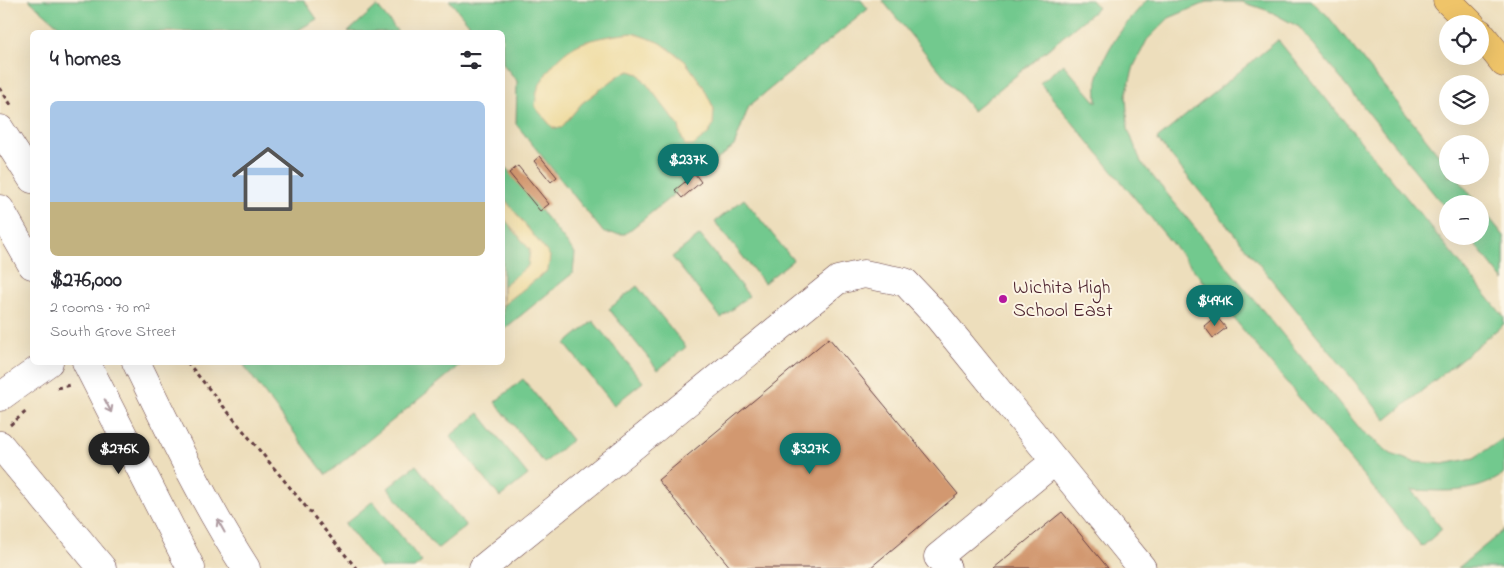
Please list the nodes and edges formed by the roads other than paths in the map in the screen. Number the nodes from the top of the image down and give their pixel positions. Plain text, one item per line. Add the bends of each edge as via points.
1 (1447, 0) edge
2 (1453, 0) edge
3 (1462, 15) edge
4 (1465, 15) edge
5 (1489, 45) edge
6 (1504, 63) edge
7 (0, 129) edge
8 (30, 176) edge
9 (0, 209) edge
10 (30, 261) edge
11 (45, 365) edge
12 (137, 365) edge
13 (81, 373) edge
14 (0, 397) edge
15 (4, 436) edge
16 (1056, 461) junction
17 (102, 568) edge
18 (191, 568) edge
19 (246, 568) edge
20 (484, 568) edge
21 (947, 568) edge
22 (1142, 568) edge

1 - 3 highway
2 - 4 highway
5 - 6 highway
7 - 8 street
9 - 10 street
11 - 14 street
19 -> 12 street via 173,440
13 -> 18 street
15 - 17 street
16 - 20 street via 940,318 905,282 864,274 838,280
16 - 21 street via 938,557
16 - 22 street

